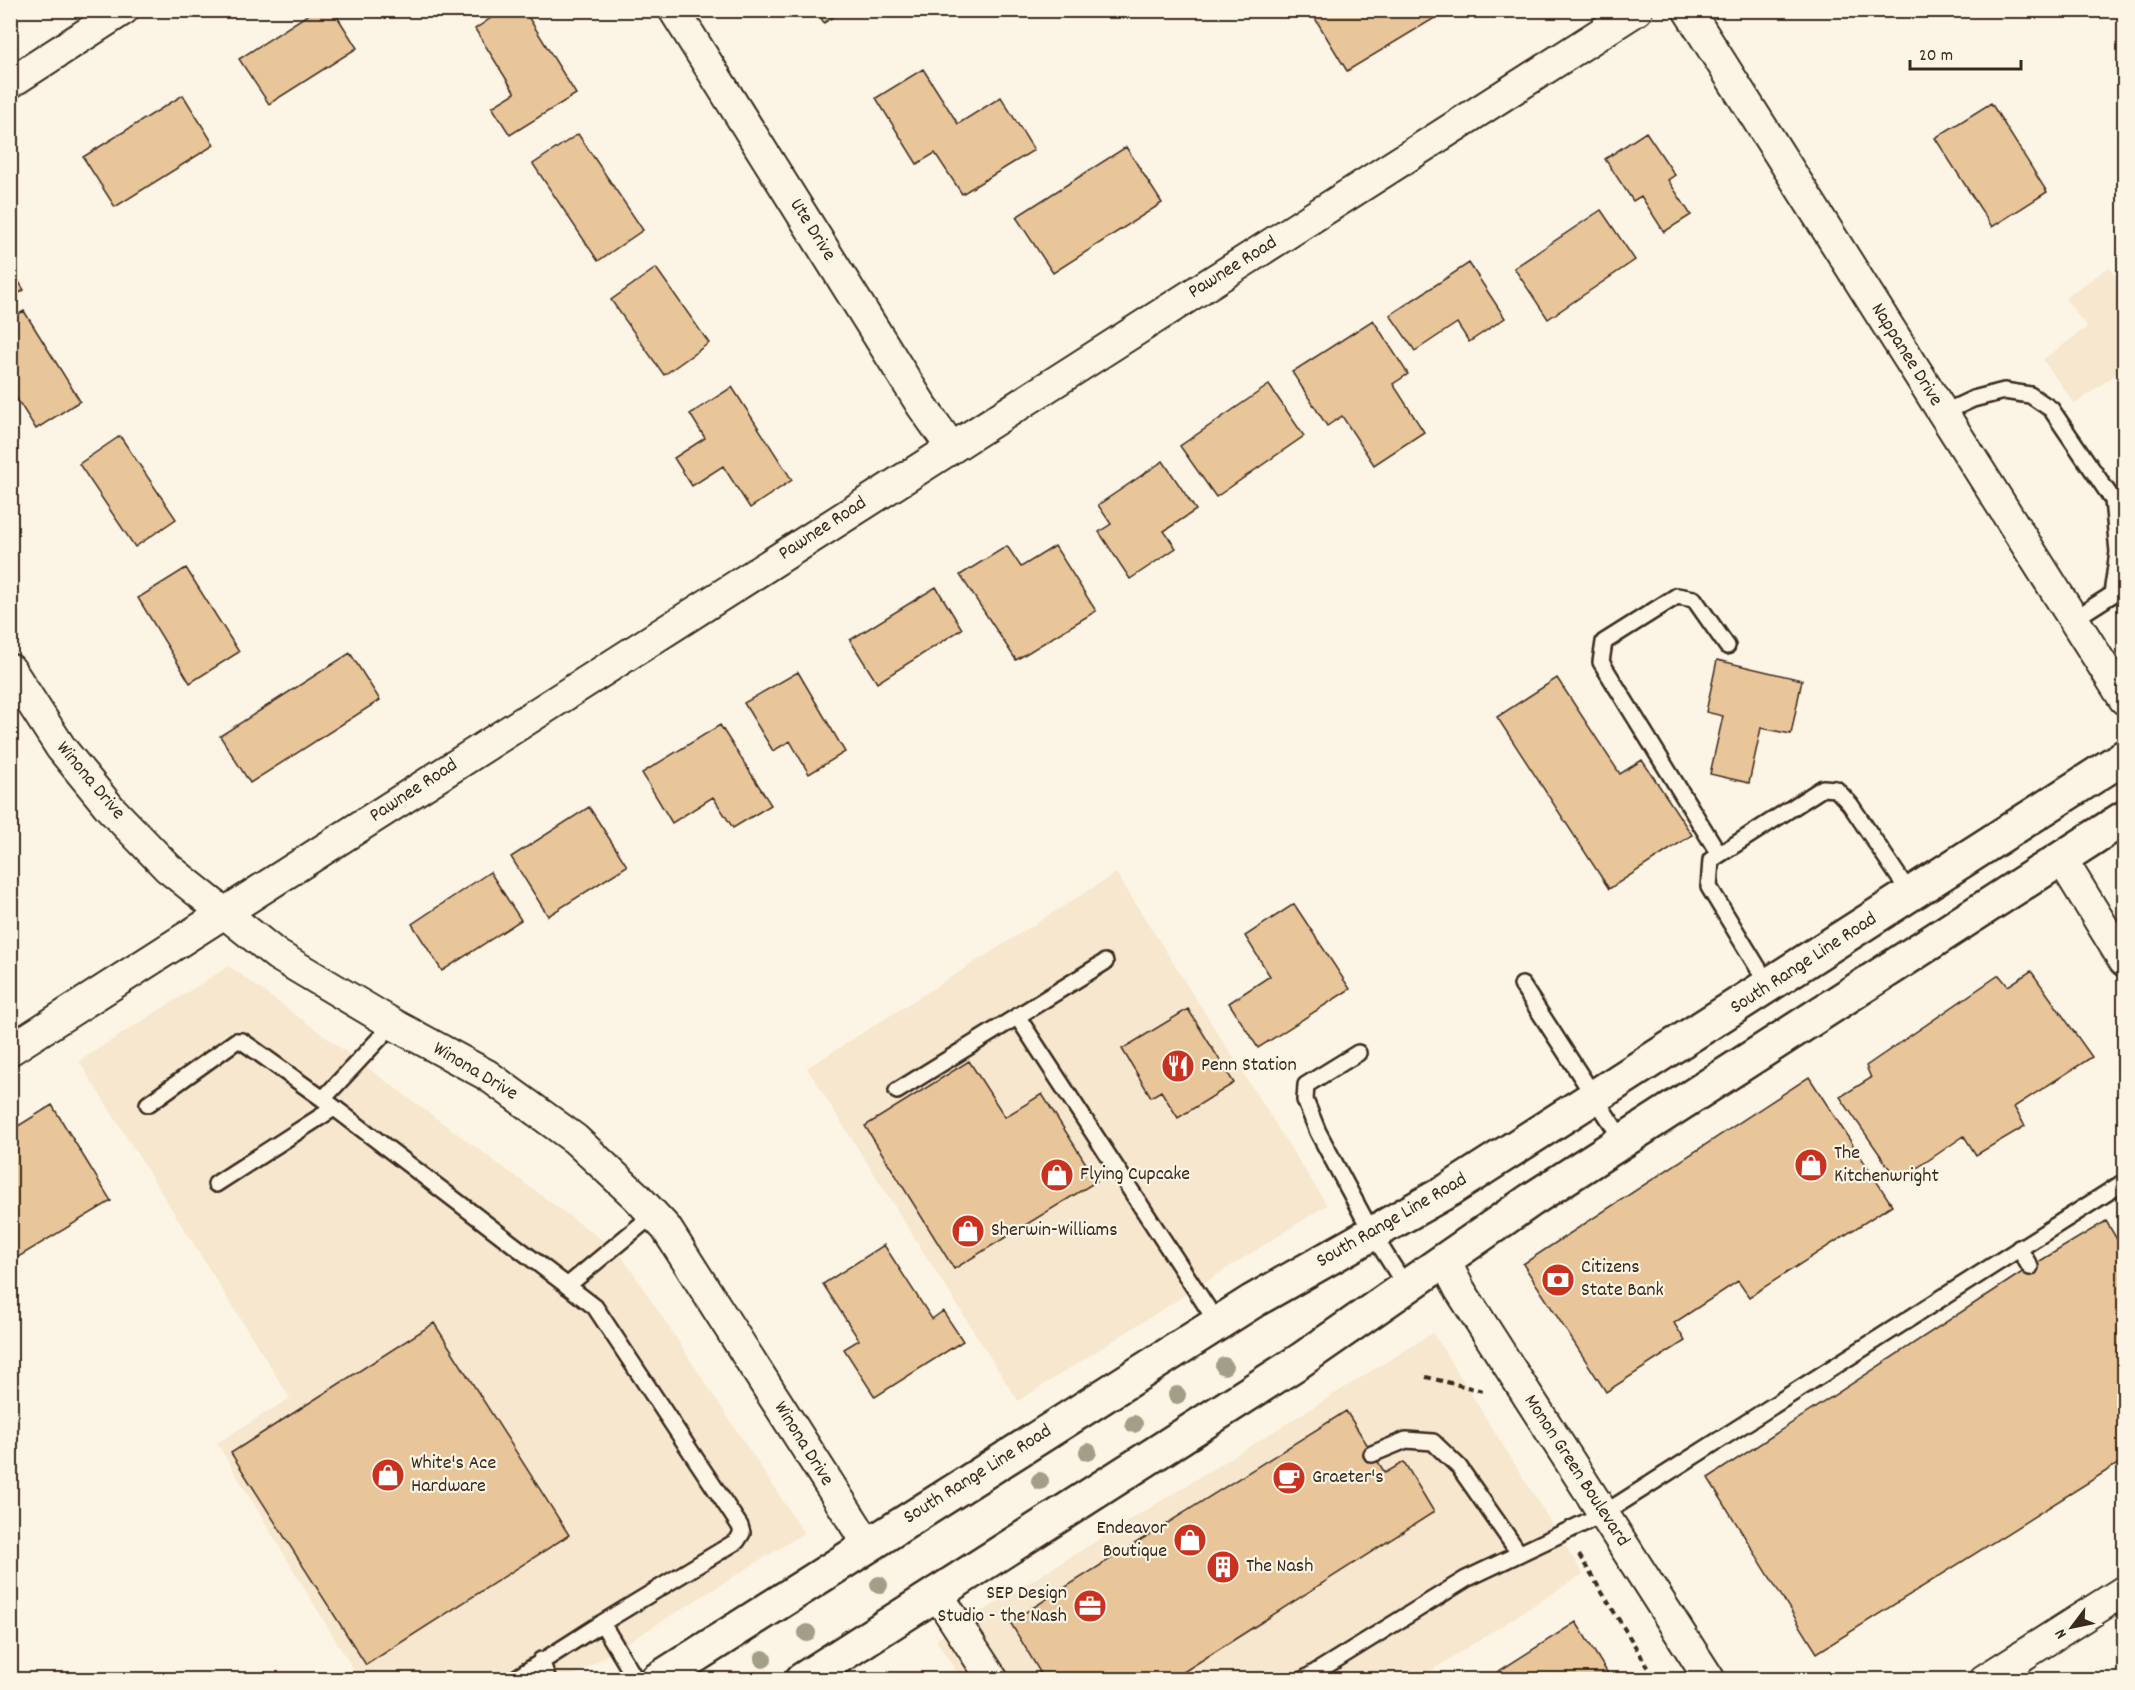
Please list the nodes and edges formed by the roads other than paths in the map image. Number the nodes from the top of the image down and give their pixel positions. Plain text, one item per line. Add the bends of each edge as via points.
1 (123, 10) edge
2 (674, 10) edge
3 (1637, 10) edge
4 (1688, 10) edge
5 (10, 83) edge
6 (1942, 413) junction
7 (951, 447) junction
8 (2118, 590) edge
9 (2074, 619) junction
10 (1727, 646) dead end
11 (10, 669) edge
12 (2124, 699) edge
13 (2124, 757) edge
14 (2124, 818) edge
15 (1719, 854) junction
16 (2061, 858) junction
17 (1911, 895) junction
18 (223, 913) junction
19 (2124, 961) edge
20 (1105, 962) dead end
21 (1521, 985) dead end
22 (1769, 986) junction
23 (1017, 1016) junction
24 (393, 1024) junction
25 (10, 1050) edge
26 (1358, 1053) dead end
27 (897, 1091) dead end
28 (1595, 1097) junction
29 (148, 1104) dead end
30 (328, 1104) junction
31 (1623, 1141) junction
32 (2124, 1182) edge
33 (216, 1184) dead end
34 (654, 1214) junction
35 (1372, 1233) junction
36 (2019, 1248) junction
37 (1445, 1261) junction
38 (2030, 1267) dead end
39 (567, 1286) junction
40 (1406, 1287) junction
41 (1218, 1324) junction
42 (1372, 1454) dead end
43 (1603, 1514) junction
44 (868, 1545) junction
45 (1519, 1554) junction
46 (2124, 1591) edge
47 (936, 1592) junction
48 (602, 1623) junction
49 (541, 1660) junction
50 (513, 1680) edge
51 (548, 1680) edge
52 (636, 1680) edge
53 (657, 1680) edge
54 (802, 1680) edge
55 (993, 1680) edge
56 (1303, 1680) edge
57 (1710, 1680) edge
58 (1984, 1680) edge

1 - 5 street
2 - 7 street, Ute Drive via 915,396
3 - 7 street, Pawnee Road
4 - 6 street, Nappanee Drive
6 - 8 lane via 1972,399 2004,392 2030,395 2051,409 2113,500
6 - 9 street, Nappanee Drive
7 - 18 street, Pawnee Road
8 - 9 lane
9 - 12 street, Nappanee Drive
10 - 15 lane via 1694,599 1677,596 1604,642 1602,662
11 - 18 street, Winona Drive via 61,748 110,808 168,868
13 - 17 main road, South Range Line Road
14 - 16 main road
15 - 17 lane via 1823,788 1836,789
15 - 22 lane via 1710,860 1709,887
16 - 19 street
16 - 31 main road
17 - 22 main road, South Range Line Road
18 - 24 street, Winona Drive via 277,955
18 - 25 street, Pawnee Road
20 - 23 lane
21 - 28 lane
22 - 28 main road, South Range Line Road
23 - 27 lane
23 - 41 lane
24 - 30 lane
24 - 34 street, Winona Drive via 487,1075 575,1139
26 - 35 lane via 1305,1085 1305,1101
28 - 31 lane
28 - 35 main road, South Range Line Road via 1449,1190
29 - 30 lane via 236,1041 242,1041
30 - 33 lane
30 - 39 lane
31 - 37 main road
32 - 36 lane
34 - 39 lane
34 - 44 street, Winona Drive
35 - 40 lane
35 - 41 main road, South Range Line Road
36 - 38 lane
36 - 43 lane
37 - 40 main road
37 - 43 street, Monon Green Boulevard
39 - 48 lane via 595,1307 742,1533 737,1541
40 - 47 main road via 1298,1362
41 - 44 main road, South Range Line Road
42 - 45 lane via 1406,1440 1433,1442 1459,1467
43 - 45 lane
43 - 57 street, Monon Green Boulevard
44 - 53 main road, South Range Line Road
45 - 56 lane via 1466,1579
46 - 58 street
47 - 54 main road
47 - 55 street
48 - 49 lane
48 - 52 lane
49 - 50 lane
49 - 51 lane

